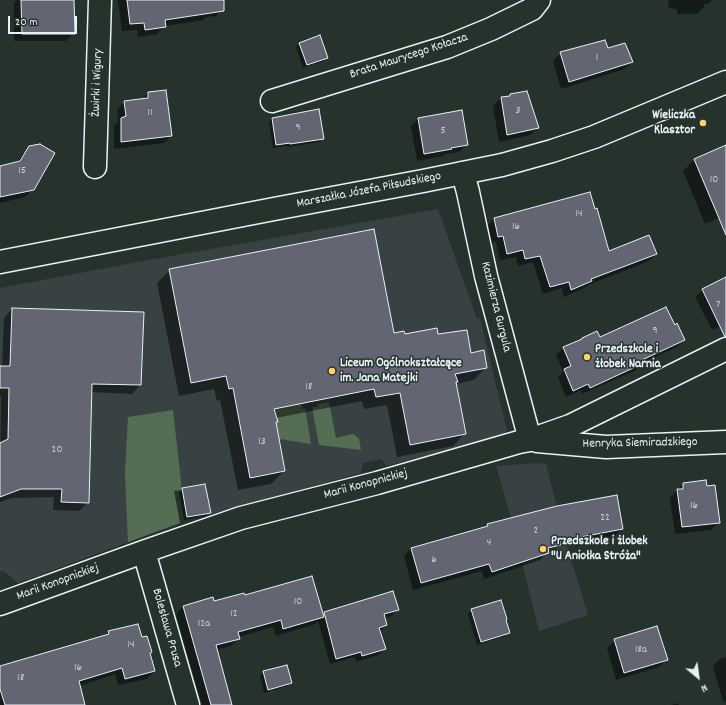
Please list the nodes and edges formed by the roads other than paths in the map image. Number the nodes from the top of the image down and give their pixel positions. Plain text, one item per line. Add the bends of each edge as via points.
1 (100, 0) edge
2 (539, 0) edge
3 (726, 82) edge
4 (272, 101) dead end
5 (95, 166) dead end
6 (463, 173) junction
7 (0, 262) edge
8 (726, 349) edge
9 (530, 440) junction
10 (726, 442) edge
11 (143, 552) junction
12 (0, 604) edge
13 (188, 705) edge

1 - 5 street, Żwirki i Wigury
2 - 4 street, Brata Maurycego Kołacza via 532,9 447,47
3 - 6 street, Marszałka Józefa Piłsudskiego via 582,141 502,165
6 - 7 street, Marszałka Józefa Piłsudskiego
6 - 9 street, Kazimierza Gurgula via 486,276
8 - 9 street, Marii Konopnickiej via 570,426
9 - 10 street, Henryka Siemiradzkiego via 606,447
9 - 11 street, Marii Konopnickiej via 241,518
11 - 12 street, Marii Konopnickiej
11 - 13 street, Bolesława Prusa

